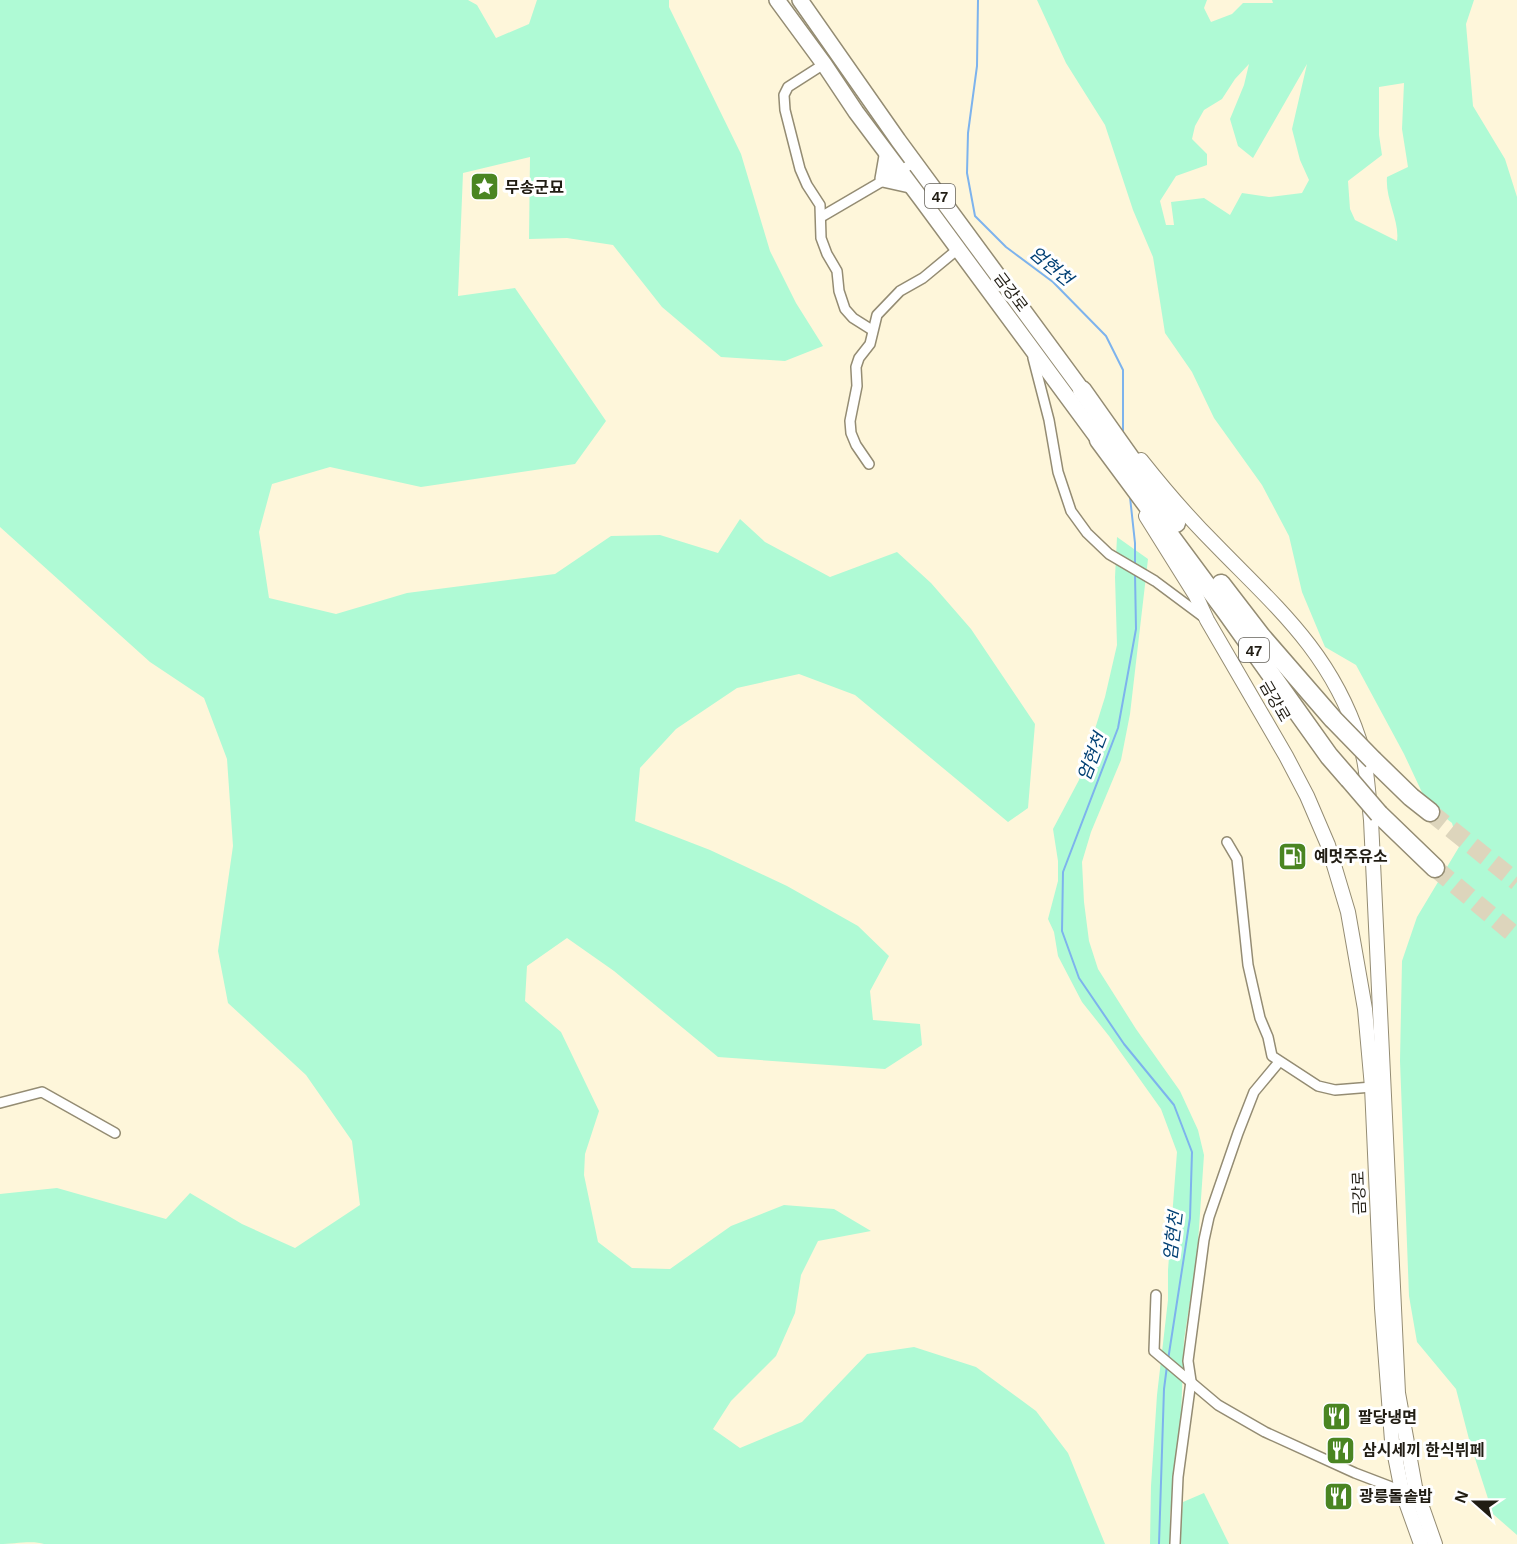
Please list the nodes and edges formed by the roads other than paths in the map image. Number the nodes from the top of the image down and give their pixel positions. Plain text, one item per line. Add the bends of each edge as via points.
1 (777, 0) edge
2 (800, 0) edge
3 (824, 64) junction
4 (887, 156) junction
5 (915, 162) junction
6 (899, 172) junction
7 (883, 179) junction
8 (910, 185) junction
9 (821, 216) junction
10 (958, 249) junction
11 (872, 330) junction
12 (1030, 347) junction
13 (1088, 397) joint
14 (1099, 440) joint
15 (868, 464) dead end
16 (1154, 483) junction
17 (1158, 527) junction
18 (1207, 620) junction
19 (1430, 812) tunnel mouth
20 (1227, 842) dead end
21 (1435, 868) tunnel mouth
22 (1279, 1062) junction
23 (1372, 1088) junction
24 (0, 1103) edge
25 (115, 1133) dead end
26 (1156, 1295) dead end
27 (1191, 1380) junction
28 (1402, 1491) junction
29 (1174, 1544) edge
30 (1421, 1544) edge
31 (1435, 1544) edge

1 - 3 main road, 금강로 / 47
2 - 5 main road, 금강로 / 47
3 - 4 main road, 금강로 / 47
3 - 9 street via 788,87 784,95 800,169 820,205
4 - 6 main road, 금강로 / 47
4 - 7 main road
5 - 6 street
5 - 13 main road, 금강로 / 47
6 - 7 street
6 - 8 main road, 금강로 / 47
7 - 8 main road
7 - 9 street
8 - 10 main road, 금강로 / 47
9 - 11 street via 821,238 837,271 845,309
10 - 11 street via 900,291 877,315
10 - 12 main road, 금강로 / 47
11 - 15 street via 870,344 856,367 857,386 850,422 856,445
12 - 14 main road, 금강로 / 47
12 - 18 street via 1058,472 1071,511 1110,554
13 - 16 highway, 47
14 - 17 highway, 47
16 - 19 highway, 47, bridge via 1225,590 1261,636 1333,719
16 - 31 main road, 금강로 via 1314,649 1332,677 1359,740 1371,820 1398,1393 1415,1487
17 - 18 main road, 금강로
17 - 21 highway, 47, bridge via 1329,756
18 - 23 main road, 금강로 via 1286,756 1328,845 1353,939 1365,1009
20 - 22 street via 1237,860 1248,966 1260,1018 1272,1056
22 - 23 street via 1318,1086
22 - 27 street via 1254,1092 1209,1217 1188,1361
23 - 28 main road, 금강로 via 1388,1405
24 - 25 street via 42,1092
26 - 27 street via 1154,1351
27 - 28 street via 1218,1405 1265,1432
27 - 29 street
28 - 30 main road, 금강로

